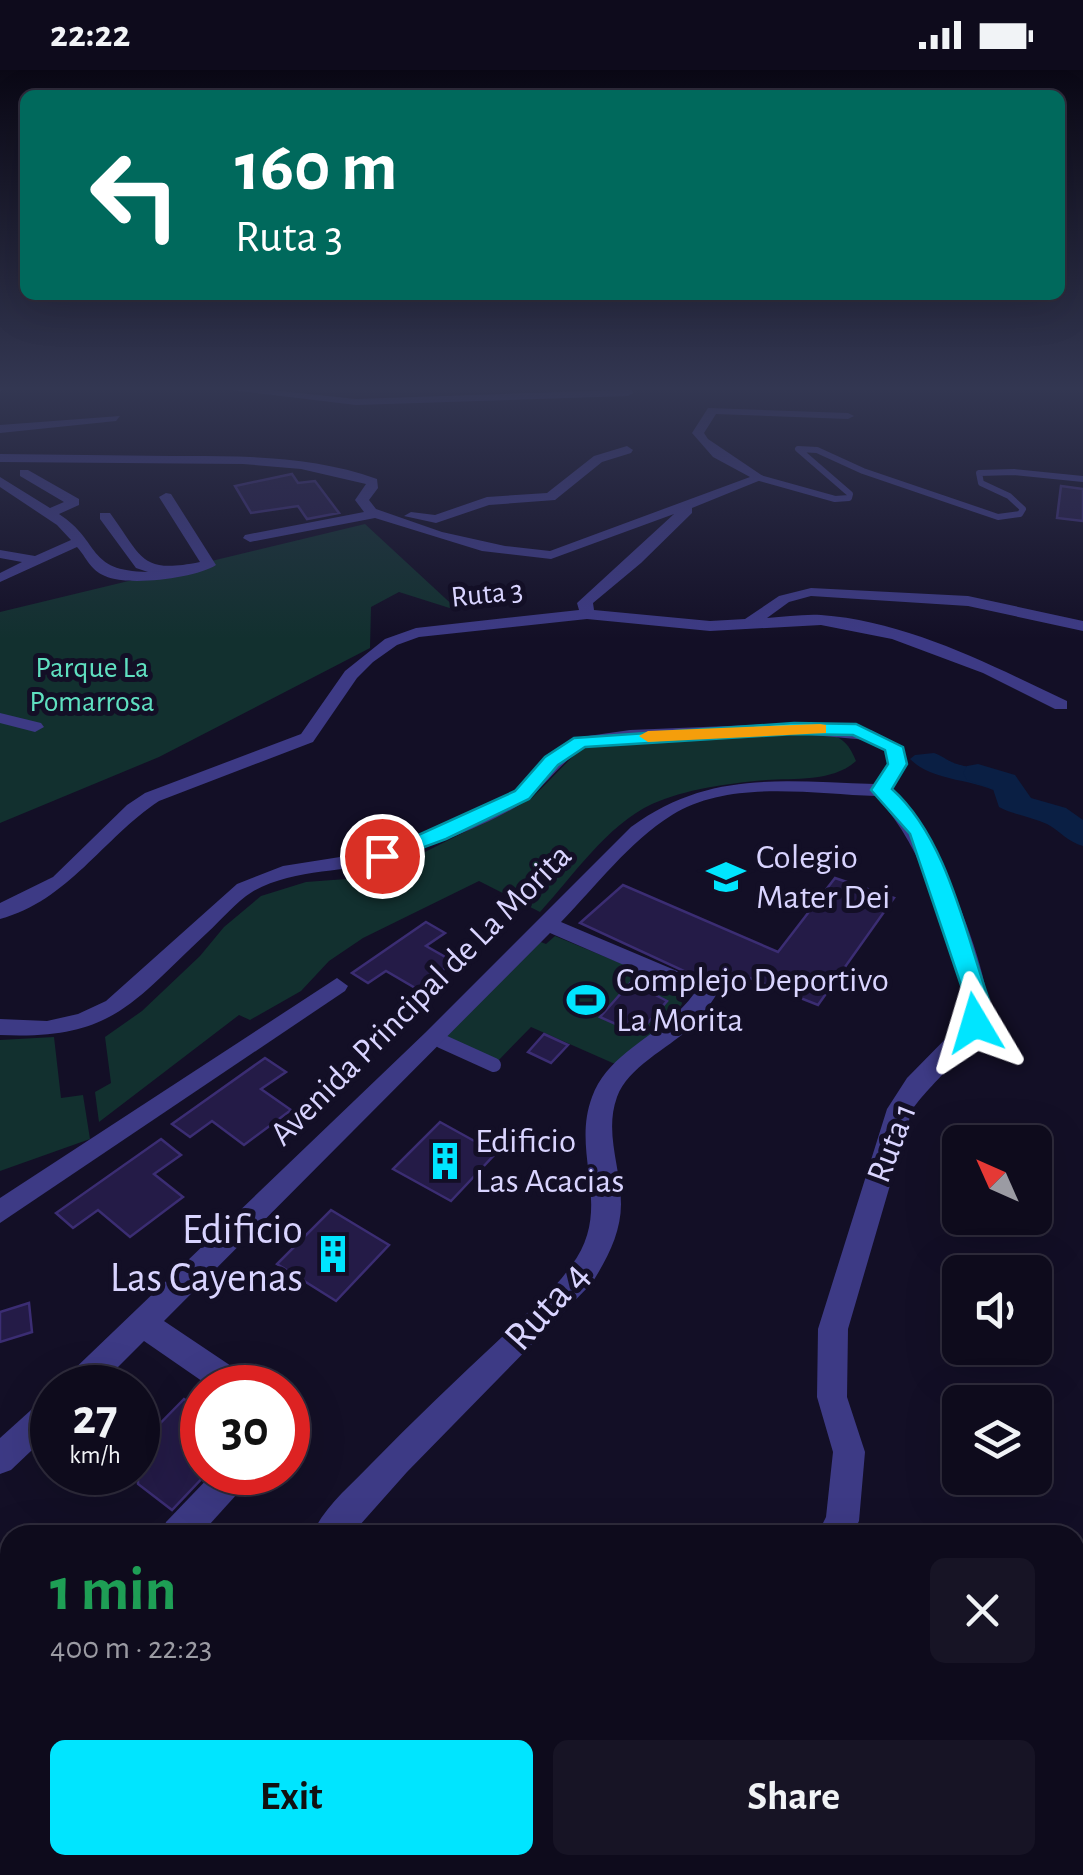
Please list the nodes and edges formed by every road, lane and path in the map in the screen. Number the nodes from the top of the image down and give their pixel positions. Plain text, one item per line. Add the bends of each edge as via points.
1 (330, 470) edge
2 (587, 470) edge
3 (746, 470) edge
4 (823, 470) edge
5 (861, 470) edge
6 (24, 473) dead end
7 (760, 478) junction
8 (1083, 478) edge
9 (0, 481) edge
10 (17, 493) junction
11 (166, 497) dead end
12 (0, 498) edge
13 (690, 505) junction
14 (370, 510) junction
15 (48, 514) junction
16 (104, 516) dead end
17 (250, 538) dead end
18 (80, 541) junction
19 (0, 554) edge
20 (38, 560) junction
21 (166, 574) junction
22 (0, 578) edge
23 (586, 614) junction
24 (746, 626) junction
25 (1083, 626) edge
26 (1062, 705) dead end
27 (0, 718) edge
28 (35, 727) dead end
29 (881, 790) junction
30 (0, 912) edge
31 (547, 924) junction
32 (337, 986) dead end
33 (0, 1027) edge
34 (434, 1038) junction
35 (494, 1065) dead end
36 (0, 1212) edge
37 (142, 1323) junction
38 (99, 1365) edge
39 (204, 1365) edge
40 (30, 1431) edge
41 (0, 1459) edge
42 (214, 1495) edge
43 (186, 1525) edge
44 (338, 1525) edge
45 (840, 1525) edge

1 - 14 street via 372,482 362,500
2 - 14 street via 558,494 488,501 436,519
3 - 7 street
4 - 7 lane via 849,498
5 - 8 lane via 998,517 1023,509 980,483 979,473
6 - 15 street via 74,502
7 - 13 street
9 - 10 street
10 - 12 street
10 - 15 street
11 - 21 street via 209,565
13 - 14 street via 608,531 571,551 534,554 454,539
13 - 23 street via 634,563 593,590
14 - 17 street
15 - 18 street
16 - 21 street via 141,565
18 - 20 street
18 - 21 street via 100,570 127,577
19 - 20 street
20 - 22 street
23 - 24 street, Ruta 3
23 - 30 street, Ruta 3 via 442,629 391,642 351,676 306,738 152,797 60,881
24 - 25 street via 784,599 811,592 968,601
24 - 26 street, Ruta 3 via 859,624 952,655
27 - 28 street
29 - 31 street, Avenida Principal de La Morita via 757,790 670,808 638,831
29 - 33 street via 897,764 894,747 856,730 580,742 522,795 439,835 382,856 290,870 244,888 114,1006 84,1021
29 - 45 street, Ruta 1 via 920,834 978,1000 975,1023 900,1109 833,1329 832,1398 849,1452
31 - 34 street, Avenida Principal de La Morita
31 - 44 street, Ruta 4 via 707,992 683,1026 606,1092 597,1128 610,1213 597,1250 568,1291
32 - 36 street
34 - 35 lane
34 - 37 street, Avenida Principal de La Morita
37 - 38 street, Avenida Principal de La Morita
37 - 39 street
40 - 41 street
42 - 43 street

